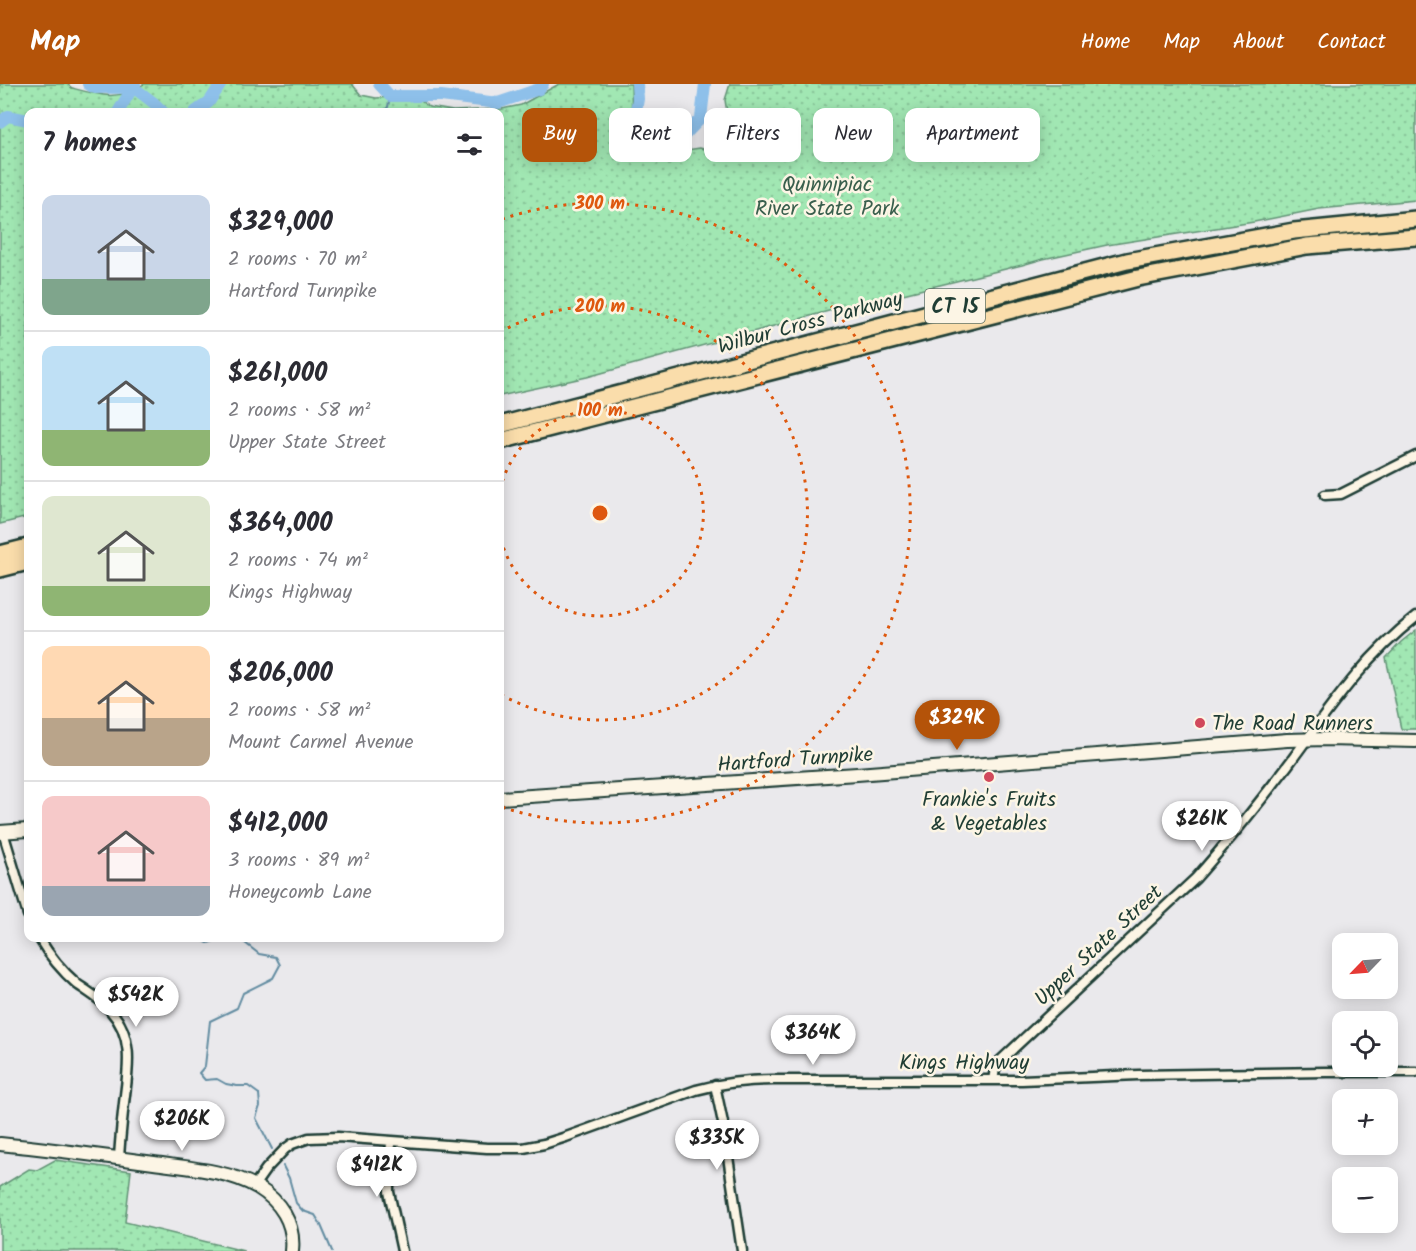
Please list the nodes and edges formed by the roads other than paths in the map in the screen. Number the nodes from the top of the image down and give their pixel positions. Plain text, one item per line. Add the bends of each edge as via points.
1 (1416, 219) edge
2 (1416, 237) edge
3 (504, 424) edge
4 (504, 440) edge
5 (1416, 456) edge
6 (1325, 495) dead end
7 (24, 548) edge
8 (0, 554) edge
9 (24, 563) edge
10 (0, 569) edge
11 (1416, 617) edge
12 (1306, 740) junction
13 (1416, 741) edge
14 (504, 798) edge
15 (24, 830) edge
16 (2, 832) edge
17 (24, 902) edge
18 (41, 942) edge
19 (1416, 1072) edge
20 (993, 1080) junction
21 (715, 1085) junction
22 (391, 1141) junction
23 (0, 1144) edge
24 (118, 1158) junction
25 (255, 1186) junction
26 (292, 1251) edge
27 (402, 1251) edge
28 (742, 1251) edge

1 - 3 highway, Wilbur Cross Parkway / CT 15 via 1294,231 1127,261
2 - 4 highway, Wilbur Cross Parkway / CT 15 via 1307,246 1138,278
5 - 6 street via 1341,494
7 - 8 highway
9 - 10 highway
11 - 12 street, Upper State Street via 1382,646
12 - 13 main road, Hartford Turnpike
12 - 14 main road, Hartford Turnpike
12 - 20 street, Upper State Street via 1196,878 1000,1061
15 - 16 main road
16 - 17 street
18 - 24 street via 75,982 110,1009 124,1032 129,1056
19 - 20 street, Kings Highway
20 - 21 street, Kings Highway via 773,1080
21 - 22 street, Kings Highway via 531,1147 500,1149
21 - 28 street
22 - 25 street, Kings Highway via 303,1139 280,1154
22 - 27 street via 388,1182
23 - 24 main road
24 - 25 main road via 229,1176
25 - 26 main road via 286,1217

